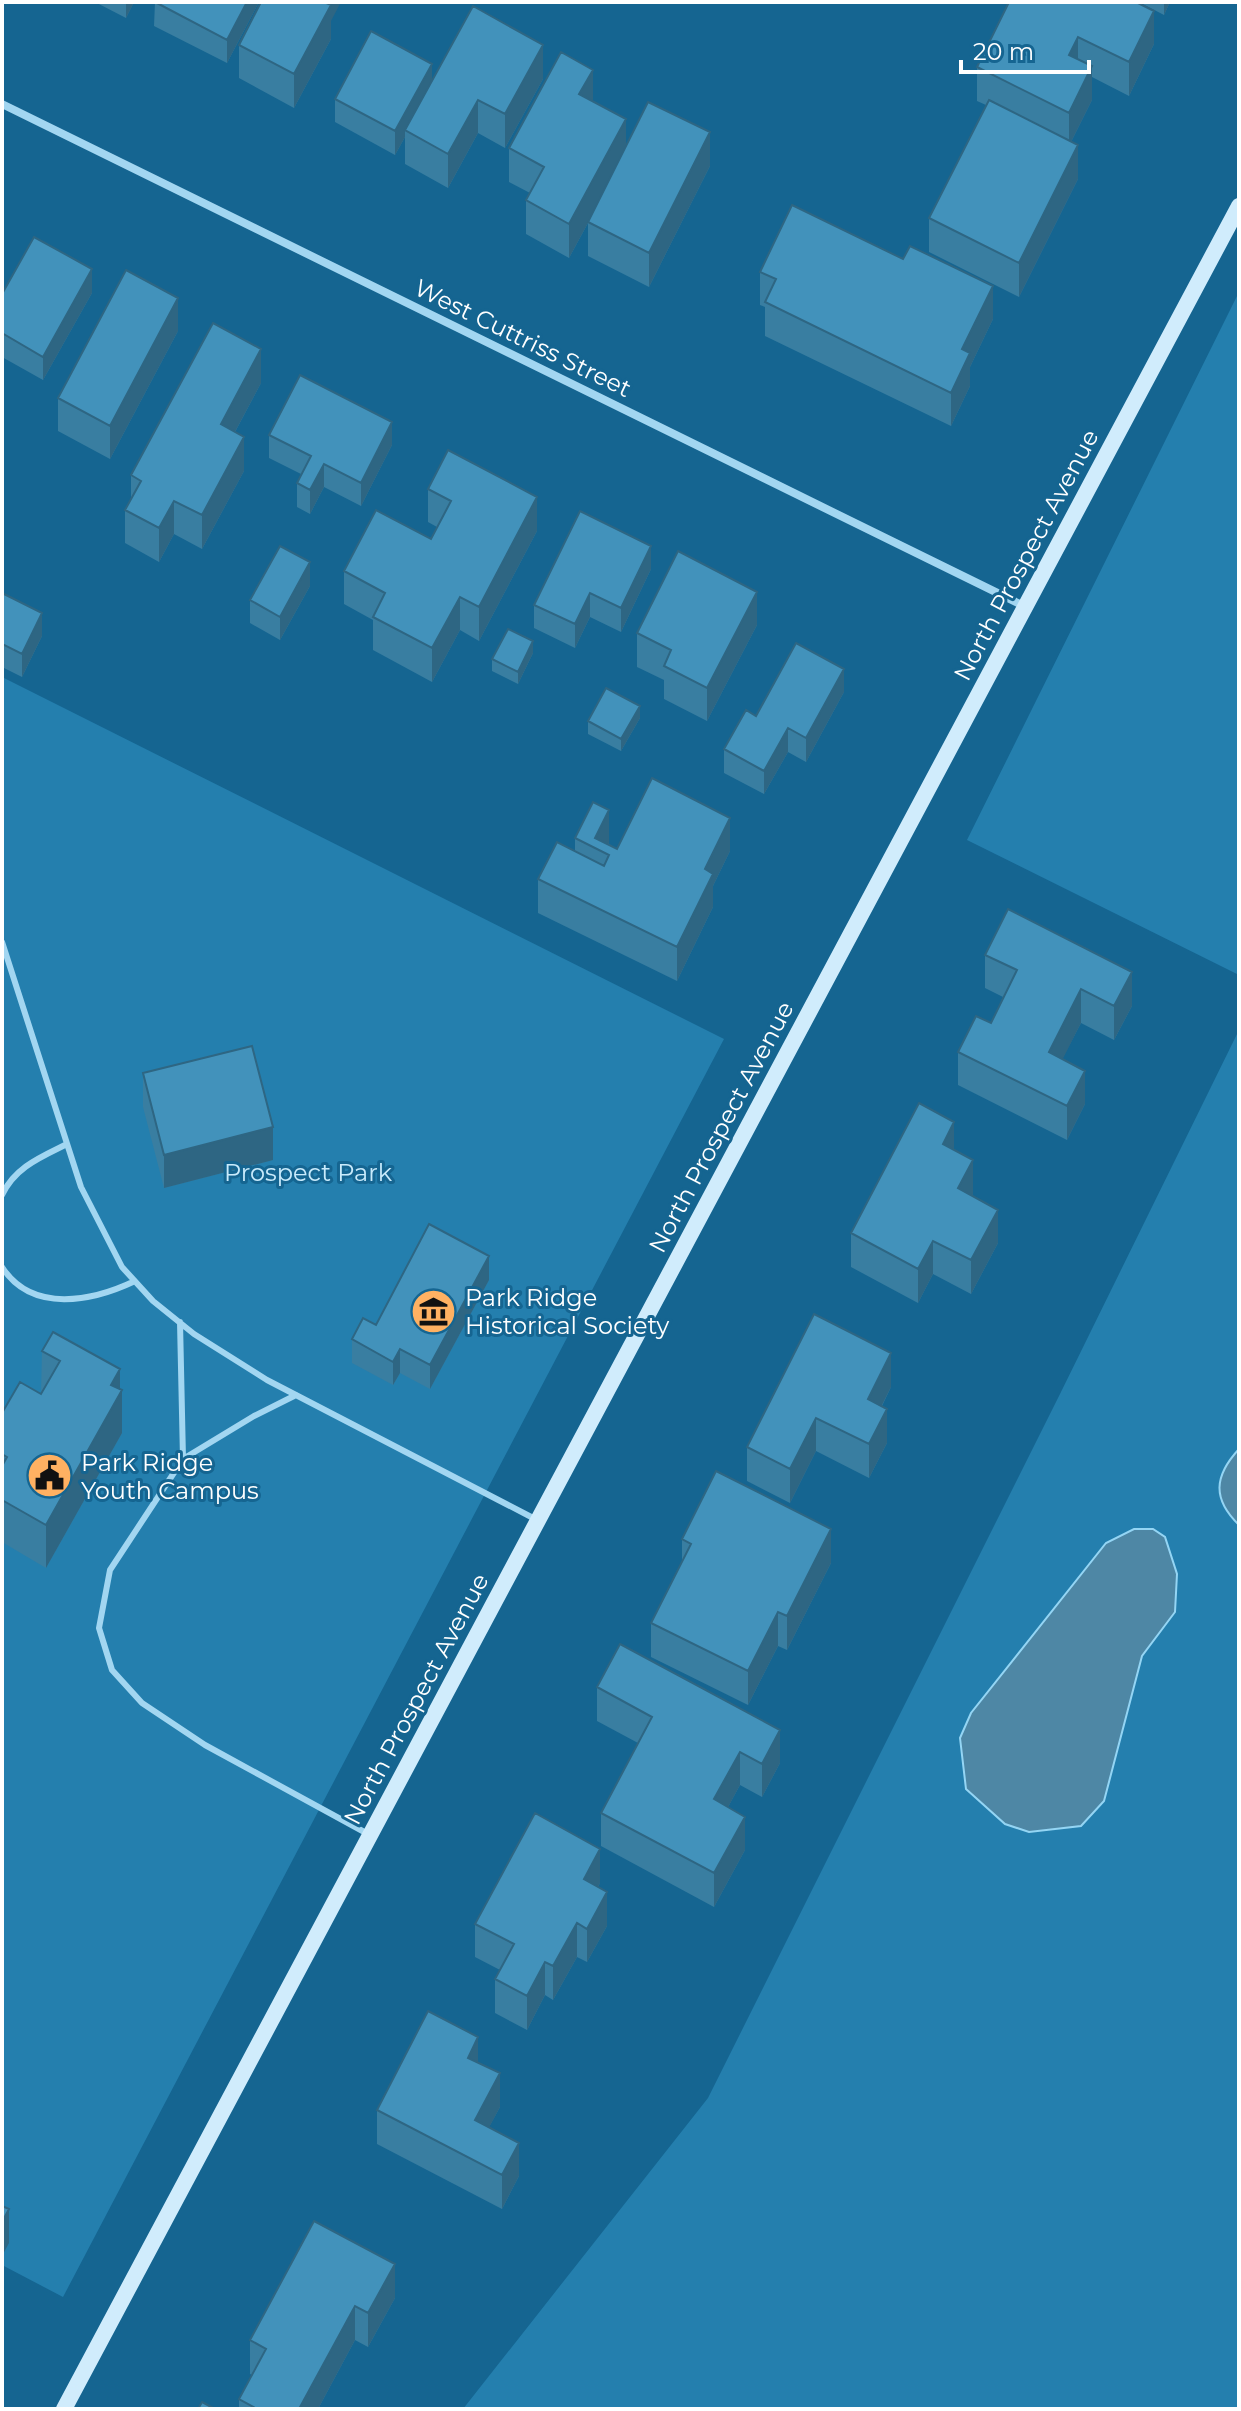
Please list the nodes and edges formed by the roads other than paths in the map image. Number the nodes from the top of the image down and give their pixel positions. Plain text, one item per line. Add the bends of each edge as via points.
1 (2, 104) edge
2 (1239, 206) edge
3 (1026, 607) junction
4 (2, 942) edge
5 (67, 1144) junction
6 (2, 1195) edge
7 (2, 1267) edge
8 (135, 1281) junction
9 (180, 1322) junction
10 (296, 1395) junction
11 (183, 1459) junction
12 (538, 1521) junction
13 (371, 1835) junction
14 (64, 2409) edge

1 - 3 street, West Cuttriss Street
2 - 3 street, North Prospect Avenue
3 - 12 street, North Prospect Avenue
4 - 5 lane
5 - 6 lane via 24,1166
5 - 8 lane via 81,1187 122,1267
7 - 8 lane via 26,1290 66,1300 96,1297
8 - 9 lane
9 - 10 lane
9 - 11 lane
10 - 11 lane
10 - 12 lane
11 - 13 lane via 110,1570 99,1628 112,1670 142,1703 205,1745
12 - 13 street, North Prospect Avenue
13 - 14 street, North Prospect Avenue

